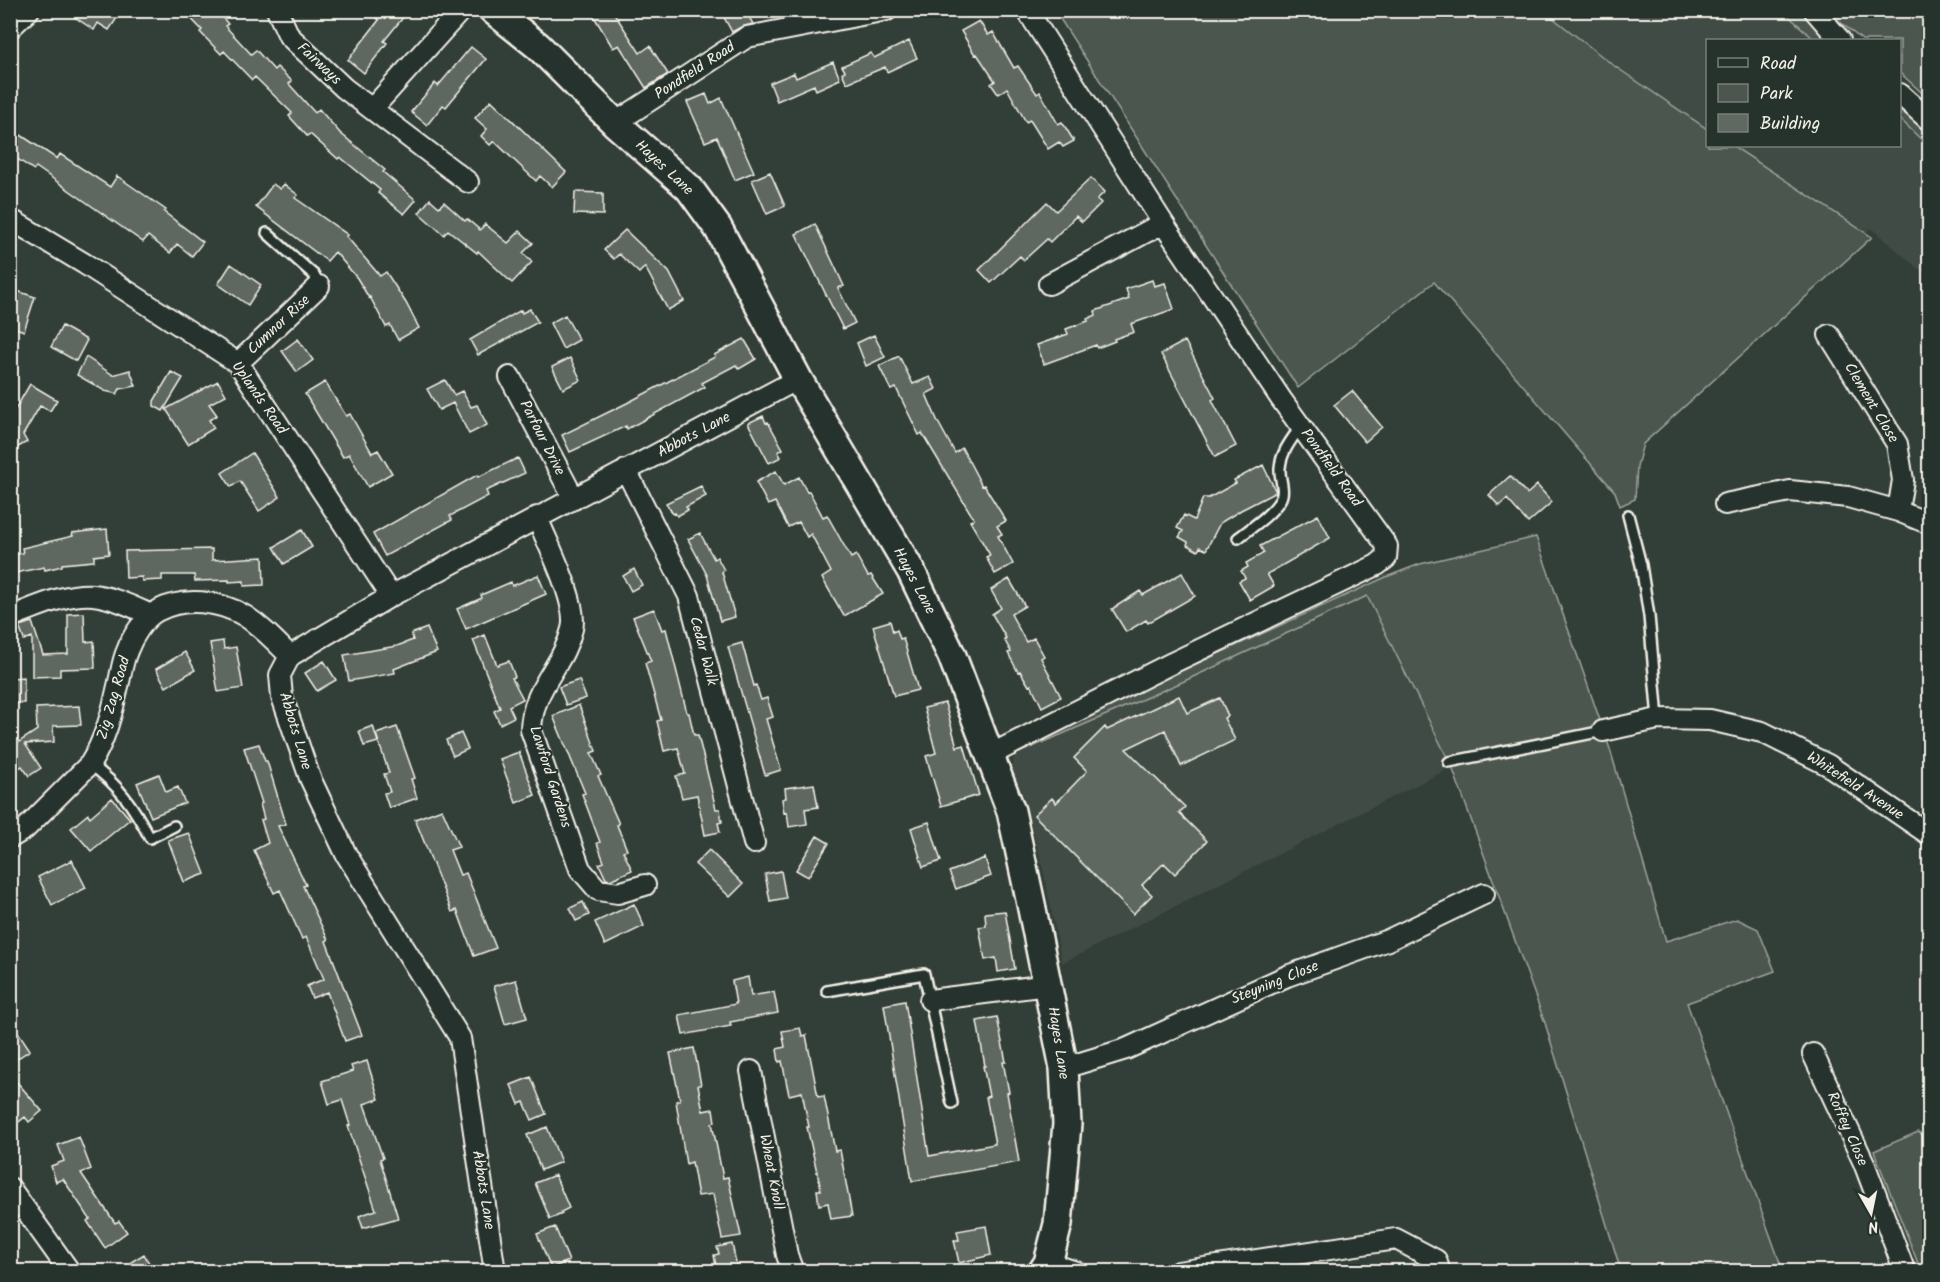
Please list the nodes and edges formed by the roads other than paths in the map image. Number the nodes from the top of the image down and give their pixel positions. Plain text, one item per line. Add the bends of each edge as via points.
1 (29, 10) edge
2 (277, 10) edge
3 (461, 10) edge
4 (493, 10) edge
5 (887, 10) edge
6 (1027, 10) edge
7 (1814, 10) edge
8 (10, 28) edge
9 (1839, 39) edge
10 (1901, 96) edge
11 (372, 109) junction
12 (1929, 121) edge
13 (615, 123) junction
14 (468, 182) dead end
15 (10, 219) edge
16 (1163, 223) junction
17 (267, 233) dead end
18 (1049, 284) dead end
19 (319, 286) joint
20 (1829, 335) dead end
21 (238, 363) junction
22 (510, 377) dead end
23 (798, 379) junction
24 (1301, 426) junction
25 (626, 470) junction
26 (573, 499) junction
27 (1725, 504) dead end
28 (1898, 511) junction
29 (1628, 514) dead end
30 (537, 517) junction
31 (1929, 524) edge
32 (1238, 538) dead end
33 (391, 596) junction
34 (151, 615) junction
35 (10, 617) edge
36 (290, 656) junction
37 (1658, 719) junction
38 (1603, 731) joint
39 (990, 755) junction
40 (1449, 762) dead end
41 (90, 764) junction
42 (174, 826) dead end
43 (1929, 835) edge
44 (10, 838) edge
45 (754, 843) dead end
46 (645, 885) dead end
47 (1484, 894) dead end
48 (1048, 986) junction
49 (827, 991) dead end
50 (930, 1000) junction
51 (1814, 1054) dead end
52 (1064, 1068) junction
53 (751, 1071) dead end
54 (952, 1103) dead end
55 (10, 1188) edge
56 (1045, 1267) edge
57 (70, 1272) edge
58 (495, 1272) edge
59 (793, 1272) edge
60 (1076, 1272) edge
61 (1178, 1272) edge
62 (1440, 1272) edge
63 (1905, 1272) edge

1 - 8 street
2 - 11 street, Fairways via 289,36
3 - 11 street
4 - 13 street, Hayes Lane via 538,46
5 - 13 street, Pondfield Road via 747,36
6 - 16 street, Pondfield Road
7 - 9 street
10 - 12 street
11 - 14 street, Fairways
13 - 23 street, Hayes Lane via 689,188 718,228
15 - 21 street, Uplands Road
16 - 18 street
16 - 24 street, Pondfield Road
17 - 19 lane via 314,275
19 - 21 street, Cumnor Rise
20 - 28 street, Clement Close via 1897,444 1903,480
21 - 33 street, Uplands Road
22 - 26 street, Parfour Drive
23 - 25 street, Abbots Lane
23 - 39 street, Hayes Lane via 911,571 952,656
24 - 32 lane via 1286,447 1280,468 1282,498
24 - 39 street, Pondfield Road via 1386,546 1386,558
25 - 26 street, Abbots Lane
25 - 45 street, Cedar Walk via 689,596
26 - 30 street, Abbots Lane
27 - 28 street via 1790,491 1848,496
28 - 31 street
29 - 37 lane via 1646,596
30 - 33 street, Abbots Lane
30 - 46 street, Lawford Gardens via 573,607 573,628 538,696 531,713 531,730 580,869 598,890 618,893
33 - 36 street, Abbots Lane
34 - 35 street via 94,595 73,596
34 - 36 street via 184,603 221,604 265,631
34 - 41 street, Zig Zag Road via 126,651 113,708
36 - 58 street, Abbots Lane via 280,675 282,697 310,778 346,854 460,1038
37 - 38 street, Whitefield Avenue
37 - 43 street, Whitefield Avenue via 1710,720 1762,732 1828,765
38 - 40 lane
39 - 48 street, Hayes Lane via 1011,812
41 - 42 lane via 111,779 135,809 150,838
41 - 44 street, Zig Zag Road via 25,829
47 - 52 street, Steyning Close via 1388,940 1287,976 1126,1048
48 - 50 street
48 - 52 street, Hayes Lane
49 - 50 lane via 924,974
50 - 54 lane
51 - 63 street, Roffey Close via 1864,1163
52 - 56 street, Hayes Lane via 1067,1124 1058,1224
53 - 59 street, Wheat Knoll
55 - 57 street
56 - 60 street
61 - 62 street via 1396,1239 1436,1260

